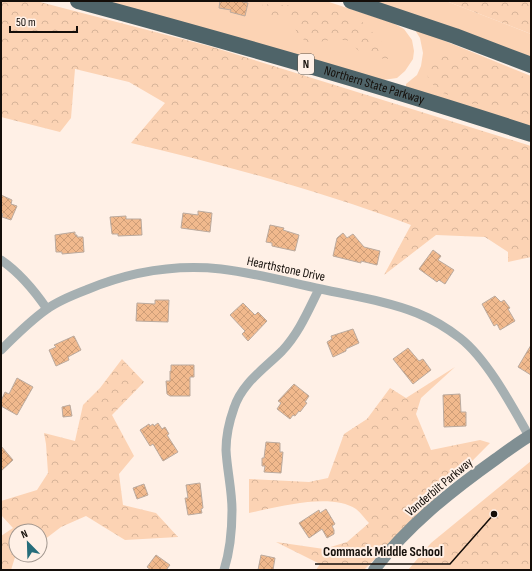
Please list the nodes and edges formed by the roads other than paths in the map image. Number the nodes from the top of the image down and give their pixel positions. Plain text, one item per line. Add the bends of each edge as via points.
1 (78, 1) edge
2 (351, 1) edge
3 (531, 65) edge
4 (531, 134) edge
5 (1, 260) edge
6 (319, 289) junction
7 (47, 309) junction
8 (1, 350) edge
9 (530, 435) edge
10 (224, 570) edge
11 (374, 570) edge

1 - 4 highway, Northern State Parkway / N via 322,68
2 - 3 highway via 448,33
5 - 7 street via 11,266 35,291
6 - 7 street, Hearthstone Drive via 221,269 169,268 108,281
6 - 9 street, Hearthstone Drive via 410,311 441,325 461,339 478,357
6 - 10 street via 300,328 282,351 244,387 234,407 226,450 232,509 231,535
7 - 8 street, Hearthstone Drive
9 - 11 main road, Vanderbilt Parkway via 468,479 424,516 385,555

